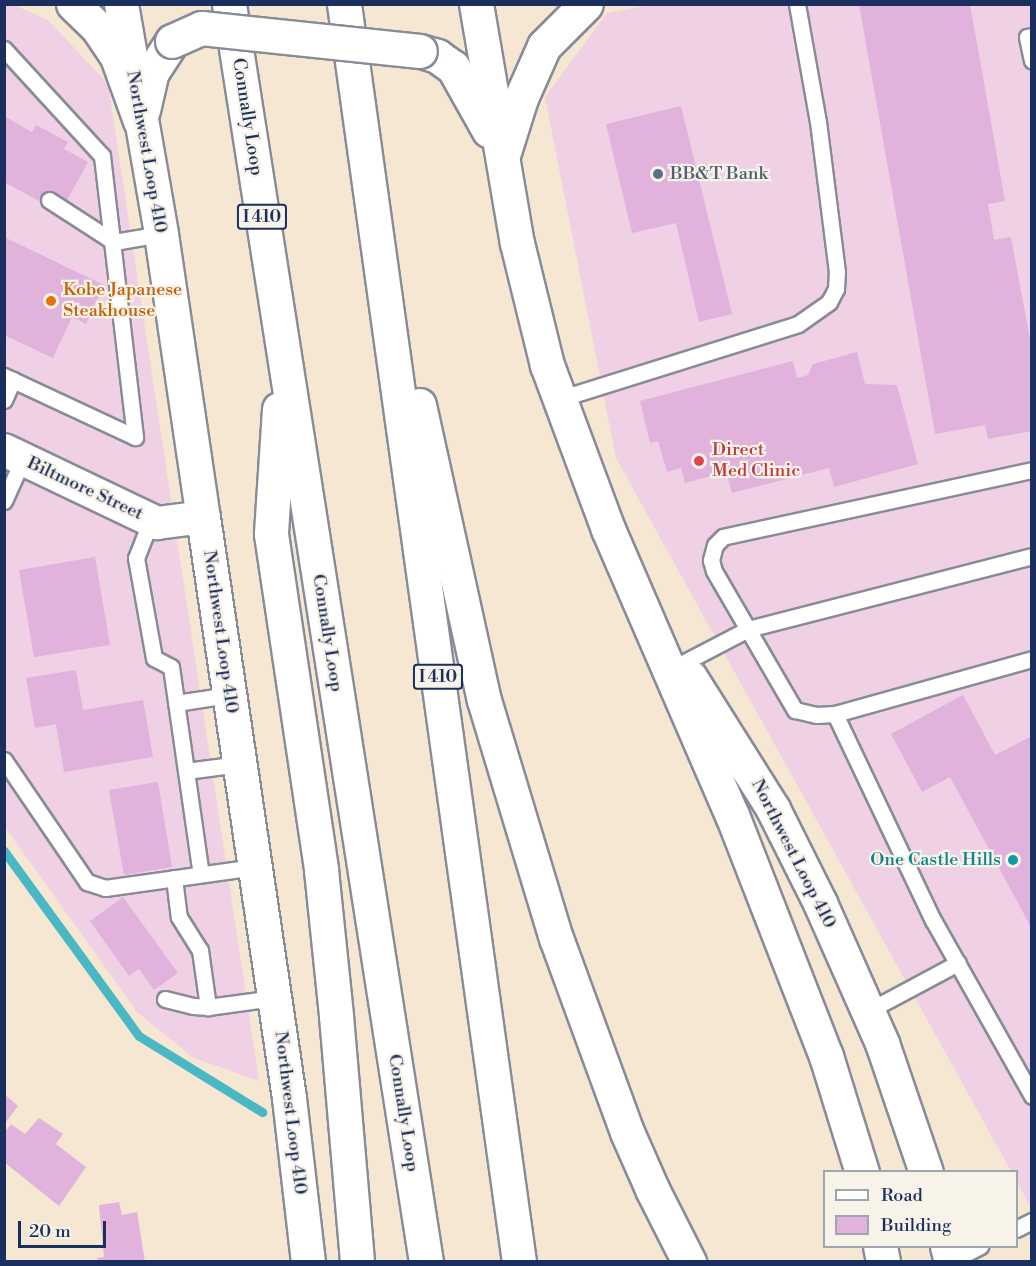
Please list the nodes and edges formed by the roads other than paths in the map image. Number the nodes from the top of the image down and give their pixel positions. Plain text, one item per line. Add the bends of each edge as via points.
1 (73, 4) edge
2 (121, 4) edge
3 (229, 4) edge
4 (344, 4) edge
5 (476, 4) edge
6 (586, 4) edge
7 (796, 4) edge
8 (1032, 36) edge
9 (4, 50) edge
10 (1032, 60) edge
11 (140, 122) junction
12 (364, 154) junction
13 (503, 157) junction
14 (49, 200) dead end
15 (160, 234) junction
16 (114, 242) junction
17 (283, 347) junction
18 (9, 378) edge
19 (4, 399) edge
20 (559, 399) junction
21 (14, 455) edge
22 (1032, 470) edge
23 (4, 501) edge
24 (203, 517) junction
25 (151, 520) junction
26 (620, 555) junction
27 (1032, 556) edge
28 (748, 629) junction
29 (1032, 659) edge
30 (681, 664) junction
31 (230, 695) junction
32 (176, 703) junction
33 (835, 714) junction
34 (4, 760) edge
35 (240, 764) junction
36 (186, 771) junction
37 (255, 867) junction
38 (201, 874) junction
39 (174, 878) junction
40 (958, 963) junction
41 (274, 998) junction
42 (165, 999) dead end
43 (208, 1007) junction
44 (868, 1011) junction
45 (1032, 1096) edge
46 (861, 1170) edge
47 (925, 1170) edge
48 (1032, 1221) edge
49 (1018, 1228) edge
50 (976, 1248) edge
51 (951, 1261) edge
52 (308, 1262) edge
53 (357, 1262) edge
54 (426, 1262) edge
55 (519, 1262) edge
56 (689, 1262) edge

1 - 11 main road via 97,27 117,57
2 - 11 main road, Northwest Loop 410
3 - 17 main road, Connally Loop / I 410
4 - 12 main road, I 410
5 - 13 main road, Northwest Loop 410
6 - 13 main road via 544,46 521,98
7 - 20 lane via 818,122 837,272 836,289 829,302 798,324
8 - 10 lane via 1028,38
9 - 16 lane via 102,156
11 - 13 main road, bridge via 152,72 172,41 201,28 437,56 453,67
11 - 15 main road, Northwest Loop 410
12 - 55 main road, I 410
12 - 56 main road via 484,700 587,1027 653,1191
13 - 20 main road, Northwest Loop 410 via 517,243
14 - 16 lane
15 - 16 lane
15 - 24 main road, Northwest Loop 410
16 - 18 lane via 135,437
17 - 53 main road via 271,534 322,881
17 - 54 main road, Connally Loop / I 410
18 - 19 lane
20 - 26 main road, Northwest Loop 410
21 - 23 lane
21 - 25 street, Biltmore Street
22 - 28 lane via 723,537 711,560 714,572
24 - 25 street, Biltmore Street via 157,523
24 - 31 main road, Northwest Loop 410
25 - 32 lane via 136,558 154,658 171,667
26 - 30 main road, Northwest Loop 410
26 - 46 main road, Northwest Loop 410 via 736,826 826,1056
27 - 28 lane
28 - 30 lane
28 - 33 lane via 795,710
29 - 33 lane
30 - 44 main road, Northwest Loop 410 via 773,809
31 - 32 lane
31 - 35 main road, Northwest Loop 410
32 - 36 lane
33 - 40 lane via 933,920
34 - 39 lane via 87,882 105,888
35 - 36 lane
35 - 37 main road, Northwest Loop 410
36 - 38 lane
37 - 38 lane
37 - 41 main road, Northwest Loop 410
38 - 39 lane
39 - 43 lane via 179,917 200,950
40 - 44 lane
40 - 45 lane
41 - 43 lane
41 - 52 main road, Northwest Loop 410
42 - 43 lane
44 - 47 main road, Northwest Loop 410
48 - 49 lane
50 - 51 lane

